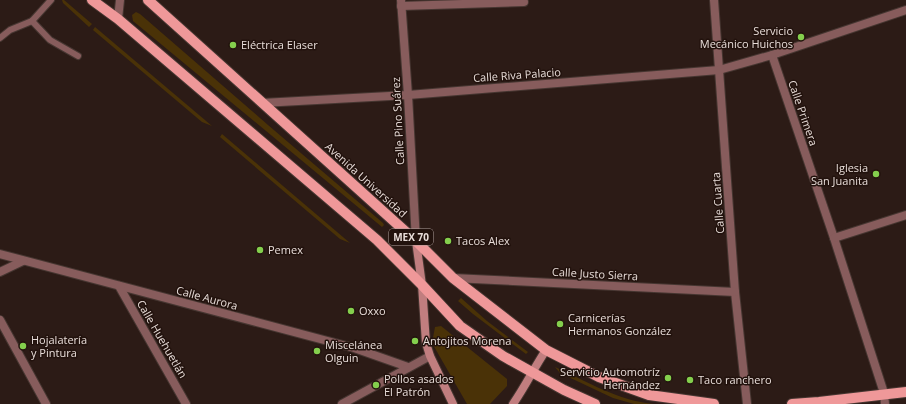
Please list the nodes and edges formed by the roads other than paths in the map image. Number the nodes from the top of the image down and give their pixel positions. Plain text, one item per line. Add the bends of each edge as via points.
1 (51, 0) edge
2 (92, 0) edge
3 (120, 0) edge
4 (148, 0) edge
5 (714, 0) edge
6 (524, 2) dead end
7 (401, 3) edge
8 (906, 10) edge
9 (118, 20) junction
10 (32, 21) junction
11 (0, 38) edge
12 (772, 55) junction
13 (78, 56) dead end
14 (719, 70) junction
15 (408, 95) junction
16 (262, 103) junction
17 (906, 215) edge
18 (834, 238) junction
19 (416, 242) junction
20 (0, 254) edge
21 (23, 261) junction
22 (0, 272) edge
23 (453, 278) junction
24 (422, 285) junction
25 (119, 286) junction
26 (735, 292) junction
27 (0, 320) edge
28 (546, 350) junction
29 (430, 356) junction
30 (408, 367) junction
31 (532, 372) junction
32 (906, 392) edge
33 (884, 393) junction
34 (46, 404) edge
35 (186, 404) edge
36 (342, 404) edge
37 (453, 404) edge
38 (513, 404) edge
39 (595, 404) edge
40 (714, 404) edge
41 (747, 404) edge
42 (792, 404) edge
43 (885, 404) edge

1 - 10 lane
2 - 9 main road, MEX 70
3 - 9 street
4 - 16 main road, Avenida Universidad / MEX 70
5 - 14 street, Calle Cuarta
6 - 7 street
7 - 15 street, Calle Pino Suárez
8 - 12 street
9 - 24 main road, MEX 70 via 377,240
10 - 11 lane via 10,30
10 - 13 lane via 50,40
12 - 14 street, Calle Riva Palacio
12 - 18 street, Calle Primera
14 - 15 street, Calle Riva Palacio
14 - 26 street, Calle Cuarta
15 - 16 street, Calle Riva Palacio
15 - 19 street, Calle Pino Suárez
16 - 19 main road, Avenida Universidad / MEX 70
17 - 18 street
18 - 33 street, Calle Primera
19 - 23 main road, Avenida Universidad / MEX 70
19 - 24 main road
20 - 21 street, Calle Aurora
21 - 22 street
21 - 25 street, Calle Aurora
23 - 26 street, Calle Justo Sierra
23 - 28 main road, Avenida Universidad / MEX 70
24 - 29 main road via 426,343
24 - 31 main road, MEX 70 via 460,326 503,356
25 - 30 street, Calle Aurora via 354,348
25 - 35 street, Calle Huehuetlán
26 - 41 street, Calle Cuarta
27 - 34 street
28 - 31 main road
28 - 40 main road, Avenida Universidad / MEX 70 via 599,376 649,395
29 - 30 street
29 - 37 main road
30 - 36 street
31 - 38 main road
31 - 39 main road, MEX 70
32 - 33 main road
33 - 42 main road
33 - 43 street, Calle Primera

